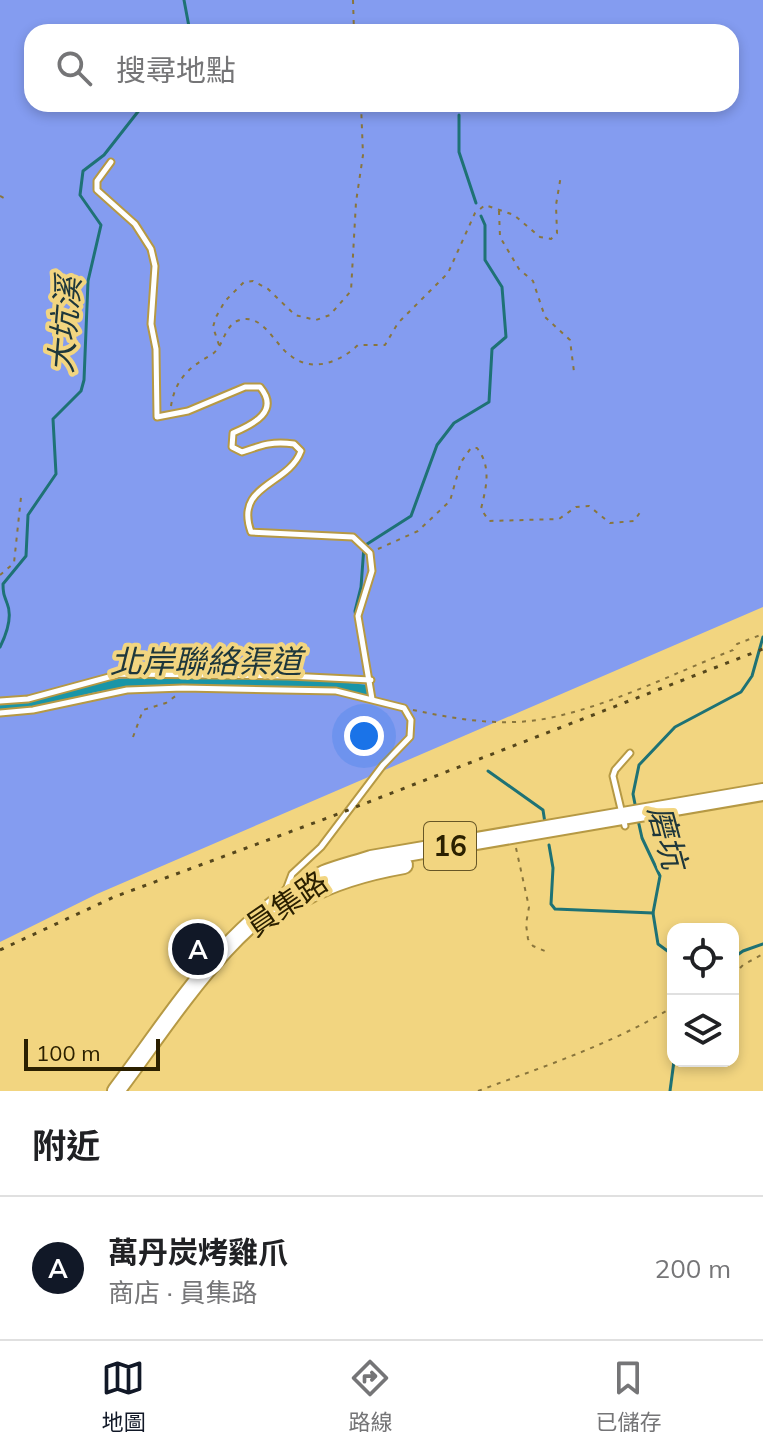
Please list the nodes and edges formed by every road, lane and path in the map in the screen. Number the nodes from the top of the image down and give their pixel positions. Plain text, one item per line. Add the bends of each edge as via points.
1 (353, 0) edge
2 (354, 24) edge
3 (361, 112) edge
4 (111, 162) dead end
5 (561, 175) dead end
6 (0, 196) edge
7 (8, 200) dead end
8 (499, 210) junction
9 (219, 346) junction
10 (574, 372) dead end
11 (169, 415) junction
12 (21, 497) dead end
13 (641, 511) dead end
14 (369, 553) junction
15 (0, 575) edge
16 (763, 634) edge
17 (183, 674) junction
18 (371, 680) junction
19 (183, 688) junction
20 (372, 699) junction
21 (0, 701) edge
22 (404, 708) junction
23 (0, 713) edge
24 (133, 737) dead end
25 (630, 753) dead end
26 (763, 792) edge
27 (763, 802) edge
28 (651, 817) junction
29 (624, 821) junction
30 (516, 845) junction
31 (284, 899) junction
32 (545, 951) dead end
33 (763, 954) edge
34 (739, 969) edge
35 (667, 1011) edge
36 (116, 1091) edge
37 (127, 1091) edge
38 (478, 1091) edge

1 - 2 path
3 - 9 path via 363,155 351,291 330,315 316,320 295,315 268,289 244,282 216,317
4 - 11 lane via 97,181 97,190 135,224 151,249 157,417
5 - 8 path via 557,233 551,239
6 - 7 path
8 - 9 path via 485,205 475,213 448,273 398,323 385,345 358,345 332,363 313,364 292,358 271,333 246,319 229,328
8 - 10 path via 500,237 533,281 545,317 570,340
9 - 11 path via 183,375
11 - 14 lane via 245,387 260,387 267,407 260,419 233,433 232,447 242,452 281,442 301,451 297,462 250,501 245,516 251,532 353,537
12 - 15 path via 14,563
13 - 14 path via 634,521 610,523 589,506 576,507 559,519 489,521 481,509 488,482 484,457 471,448 461,462 450,501 418,531
14 - 18 lane via 372,571 358,616
16 - 22 path via 559,716 500,722
17 - 18 lane
17 - 19 lane
17 - 21 lane via 120,674 28,699
18 - 20 lane
19 - 20 lane via 336,691
19 - 23 lane via 127,690
19 - 24 path via 166,703 143,710
20 - 22 lane
22 - 31 lane via 411,720 410,737 321,847 292,874
25 - 29 lane via 613,776
26 - 28 main road, 16
27 - 28 main road, 16
28 - 29 main road, 16
29 - 30 main road, 員集路 / 16
29 - 31 main road, 員集路 / 16 via 371,859 324,875
30 - 32 path via 529,907 528,939
30 - 37 main road, 員集路 / 16 via 374,870 287,908 267,921 210,981
31 - 36 main road, 員集路 / 16 via 261,914 205,972
33 - 34 path
35 - 38 path via 599,1046

